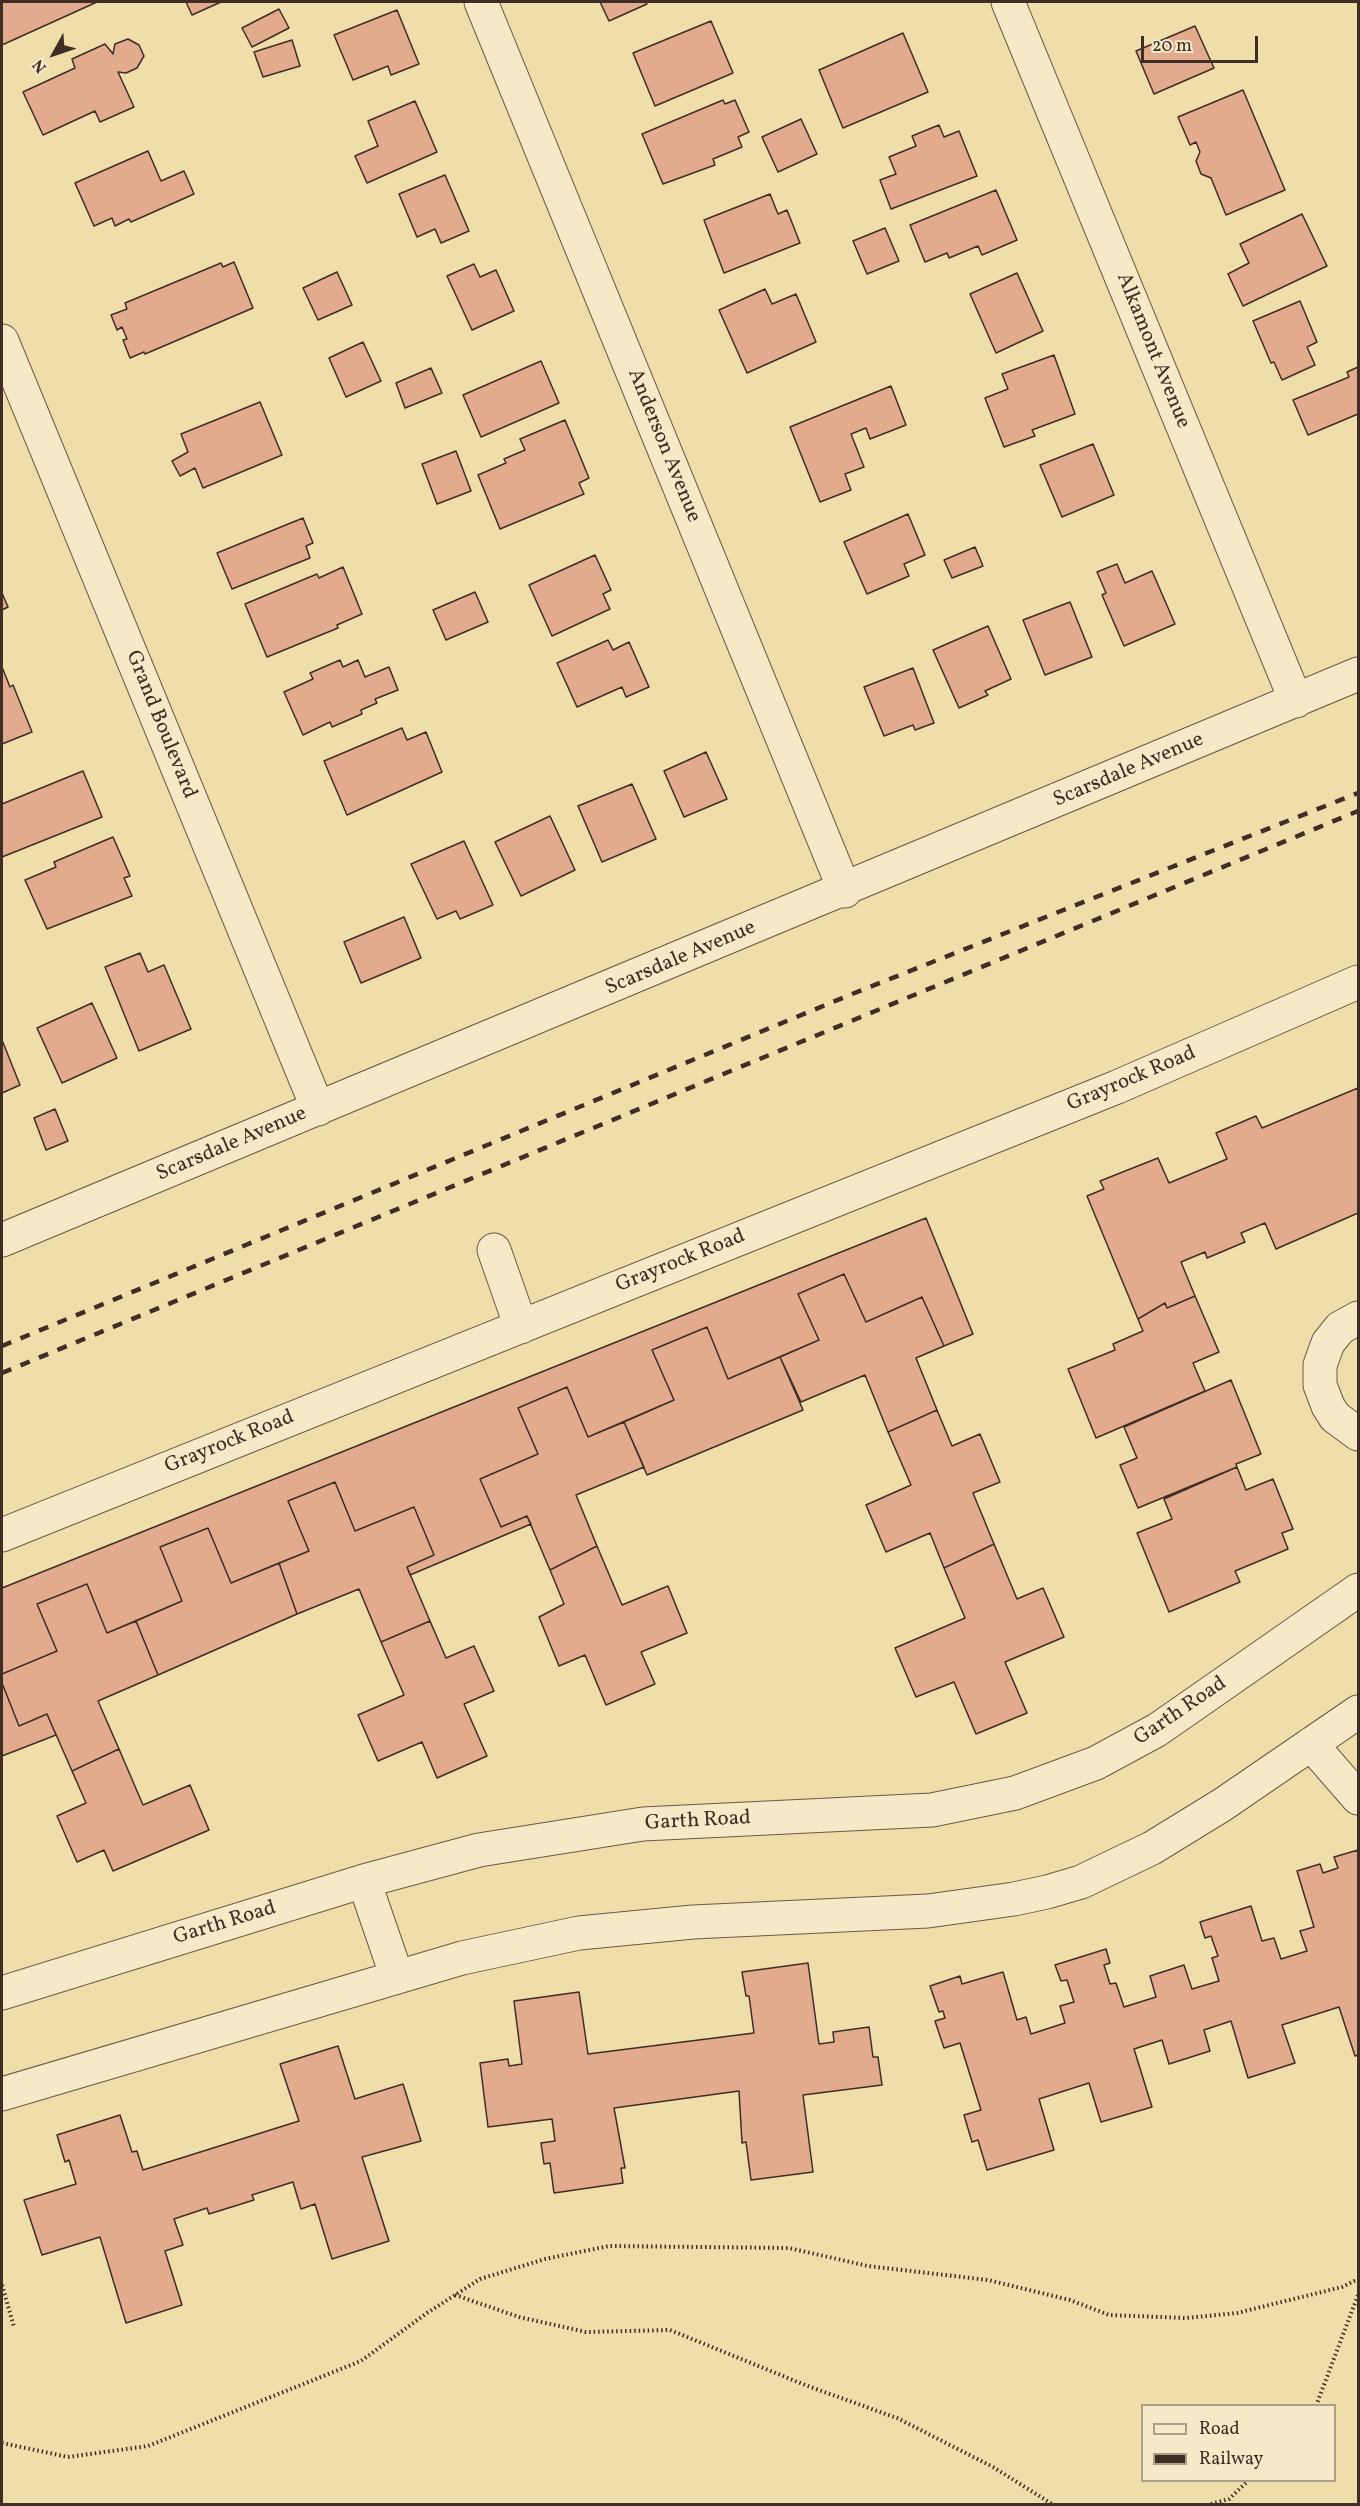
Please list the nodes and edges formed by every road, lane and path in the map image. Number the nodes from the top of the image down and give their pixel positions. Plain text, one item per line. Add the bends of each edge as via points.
1 (482, 2) edge
2 (1008, 2) edge
3 (2, 341) edge
4 (1359, 674) edge
5 (1296, 700) junction
6 (844, 891) junction
7 (1359, 982) edge
8 (318, 1109) junction
9 (2, 1240) edge
10 (494, 1250) dead end
11 (1359, 1318) edge
12 (520, 1327) junction
13 (1359, 1434) edge
14 (2, 1535) edge
15 (1359, 1590) edge
16 (1359, 1712) edge
17 (1311, 1744) junction
18 (1359, 1798) edge
19 (364, 1881) junction
20 (397, 1977) junction
21 (2, 1993) edge
22 (2, 2094) edge
23 (1359, 2279) edge
24 (2, 2285) edge
25 (454, 2295) junction
26 (1359, 2295) edge
27 (14, 2326) dead end
28 (1317, 2404) edge
29 (2, 2443) edge
30 (1248, 2482) edge
31 (1052, 2505) edge
32 (1211, 2505) edge

1 - 6 street, Anderson Avenue
2 - 5 street, Alkamont Avenue
3 - 8 street, Grand Boulevard
4 - 5 street, Scarsdale Avenue
5 - 6 street, Scarsdale Avenue
6 - 8 street, Scarsdale Avenue
7 - 12 street, Grayrock Road via 1117,1087
8 - 9 street, Scarsdale Avenue
10 - 12 street
11 - 13 street via 1340,1328 1328,1343 1320,1365 1320,1385 1328,1406 1335,1417
12 - 14 street, Grayrock Road
15 - 19 street, Garth Road via 1157,1730 1096,1763 1015,1793 932,1810 643,1824 479,1851
16 - 17 street
17 - 18 street
17 - 20 street via 1152,1848 1081,1882 1047,1892 928,1911 693,1922 579,1933 462,1958
19 - 20 street
19 - 21 street, Garth Road
20 - 22 street
23 - 25 path via 1342,2287 1237,2313 1186,2318 1109,2315 1070,2300 988,2280 868,2266 789,2248 609,2246 545,2259 480,2279
24 - 27 path
25 - 29 path via 361,2361 147,2446 68,2457
25 - 31 path via 519,2317 586,2332 670,2330 897,2418 993,2467
26 - 28 path
30 - 32 path via 1229,2499

